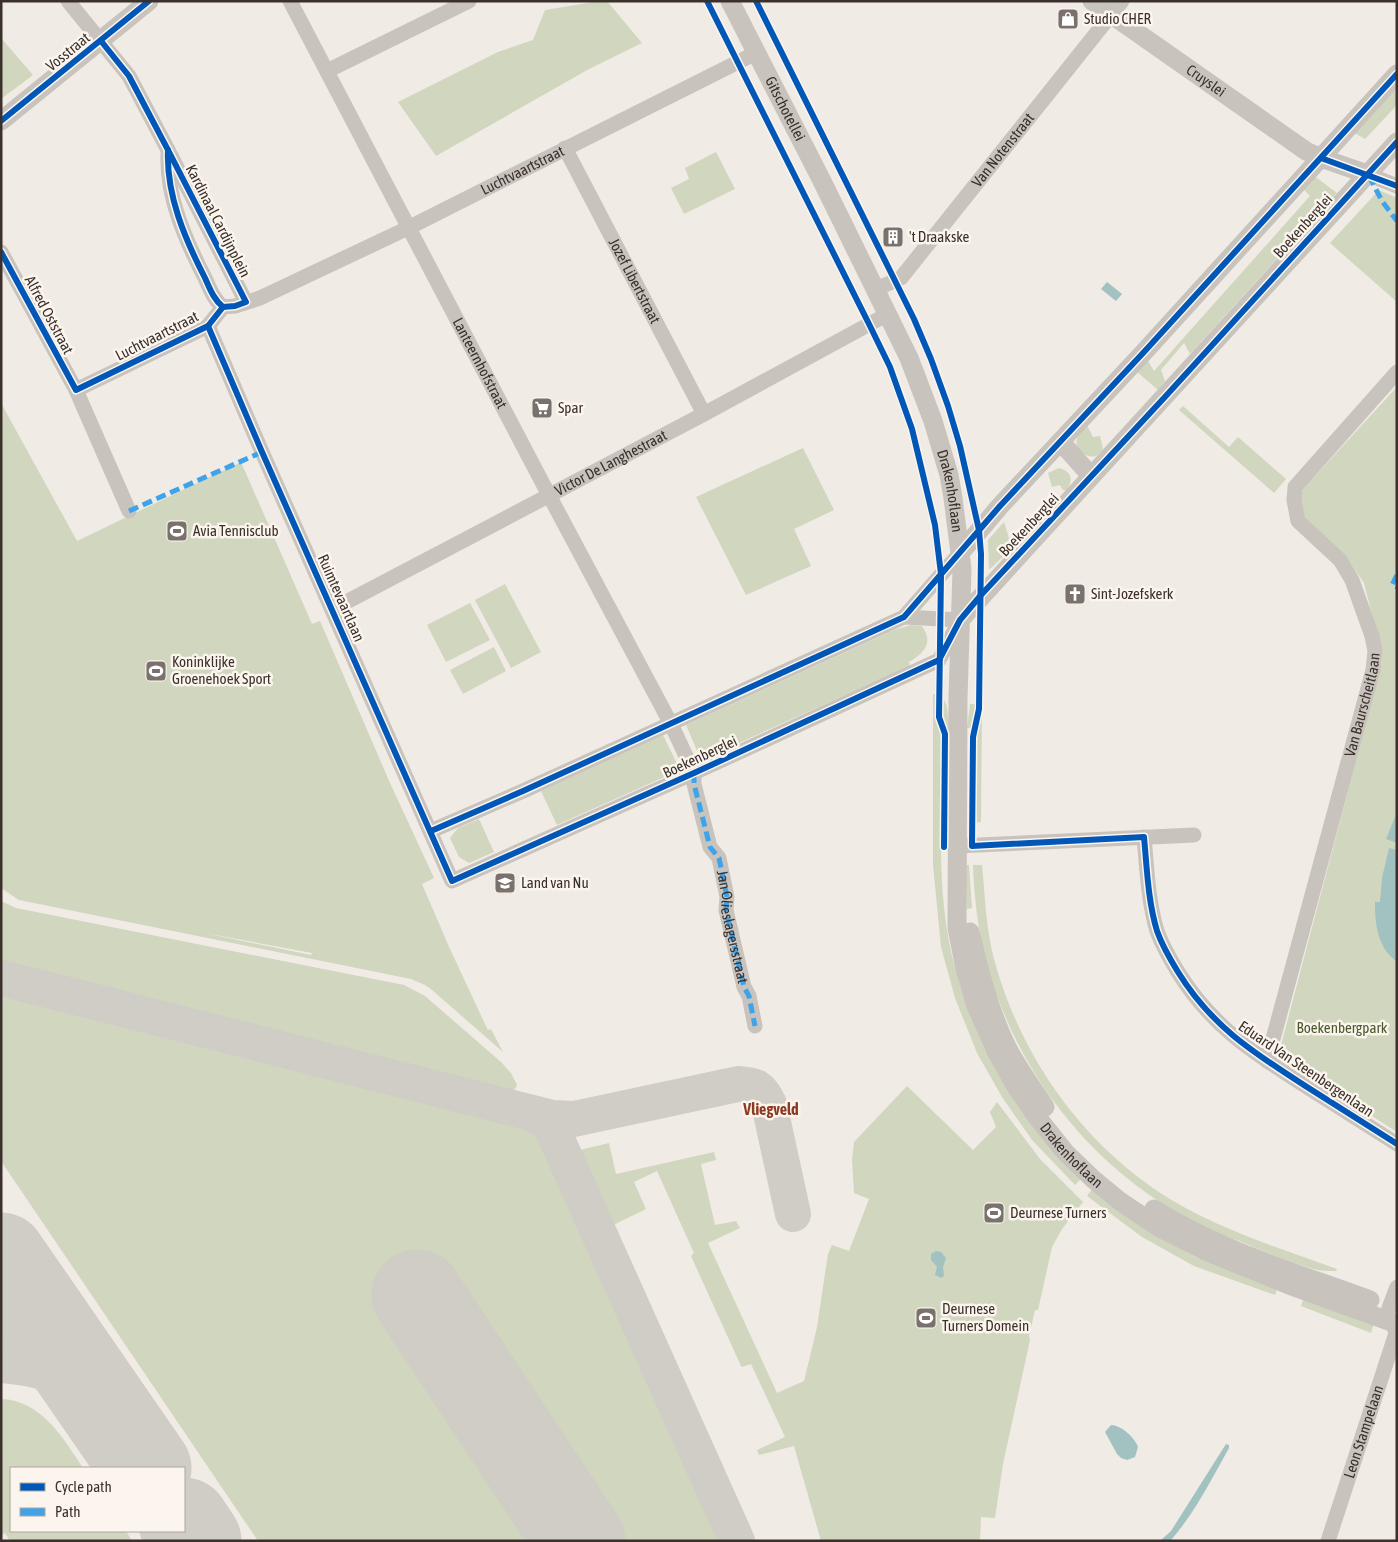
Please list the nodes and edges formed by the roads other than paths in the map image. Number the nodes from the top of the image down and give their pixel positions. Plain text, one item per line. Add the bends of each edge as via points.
1 (68, 1) edge
2 (149, 1) edge
3 (290, 1) edge
4 (470, 1) edge
5 (730, 1) edge
6 (1092, 1) edge
7 (1117, 8) edge
8 (101, 42) junction
9 (756, 52) junction
10 (326, 72) junction
11 (1397, 74) edge
12 (1, 121) edge
13 (1397, 142) edge
14 (565, 148) junction
15 (168, 150) junction
16 (1321, 158) junction
17 (1367, 174) junction
18 (1397, 186) edge
19 (839, 216) joint
20 (408, 228) junction
21 (1, 252) edge
22 (876, 289) junction
23 (246, 302) junction
24 (224, 307) junction
25 (888, 314) junction
26 (208, 326) junction
27 (1397, 372) edge
28 (76, 390) junction
29 (704, 414) junction
30 (1061, 442) junction
31 (1091, 476) junction
32 (548, 495) junction
33 (129, 511) dead end
34 (961, 552) junction
35 (333, 609) junction
36 (904, 617) junction
37 (960, 620) junction
38 (671, 724) junction
39 (694, 773) junction
40 (431, 831) junction
41 (1194, 835) dead end
42 (1144, 838) junction
43 (957, 846) junction
44 (452, 880) joint
45 (756, 1026) dead end
46 (1267, 1061) junction
47 (1397, 1144) edge
48 (1397, 1287) edge
49 (1394, 1316) edge
50 (1328, 1541) edge

1 - 8 street, Kardinaal Cardijnplein
2 - 8 street, Vosstraat
3 - 10 street, Lanteernhofstraat
4 - 10 street
5 - 9 street, Gitschotellei
6 - 7 street, Cruyslei
7 - 16 street, Cruyslei via 1306,151
7 - 22 street, Van Notenstraat via 901,278
8 - 12 street, Vosstraat
8 - 15 street, Kardinaal Cardijnplein via 129,76
9 - 14 street, Luchtvaartstraat
9 - 19 street, Gitschotellei
10 - 20 street, Lanteernhofstraat
11 - 16 street
13 - 17 street, Boekenberglei
14 - 20 street, Luchtvaartstraat
14 - 29 street, Jozef Libertstraat
15 - 23 street, Kardinaal Cardijnplein
15 - 24 street, Kardinaal Cardijnplein via 167,170 180,224 214,298
16 - 17 street
16 - 30 street
17 - 18 street
17 - 31 street, Boekenberglei
19 - 22 street, Drakenhoflaan
20 - 23 street, Luchtvaartstraat
20 - 32 street, Lanteernhofstraat
21 - 28 street, Alfred Oststraat
22 - 25 street, Drakenhoflaan
23 - 24 street, Luchtvaartstraat
24 - 26 street, Luchtvaartstraat
25 - 29 street, Victor De Langhestraat
25 - 34 street, Drakenhoflaan via 910,358 936,430 954,498
26 - 28 street, Luchtvaartstraat
26 - 35 street, Ruimtevaartlaan
27 - 46 street, Van Baurscheitlaan via 1295,487 1298,521 1347,570 1375,652 1373,670
28 - 33 street, Alfred Oststraat
29 - 32 street, Victor De Langhestraat
30 - 31 street
30 - 34 street
31 - 37 street, Boekenberglei
32 - 35 street, Victor De Langhestraat
32 - 38 street, Lanteernhofstraat
34 - 36 street
34 - 37 street, Drakenhoflaan
35 - 40 street, Ruimtevaartlaan
36 - 37 street
36 - 38 street
37 - 39 street, Boekenberglei via 939,660
37 - 43 street, Drakenhoflaan
38 - 39 street, Jan Olieslagersstraat
38 - 40 street
39 - 44 street, Boekenberglei
39 - 45 street, Jan Olieslagersstraat via 710,847 719,858 727,898 726,910
40 - 44 street, Ruimtevaartlaan
41 - 42 street
42 - 43 street
42 - 46 street, Eduard Van Steenbergenlaan via 1150,905 1171,961 1208,1014
43 - 49 street, Drakenhoflaan via 969,926 990,1006 1006,1046 1046,1110 1076,1146 1128,1191 1193,1231
46 - 47 street, Eduard Van Steenbergenlaan
48 - 49 street
49 - 50 street, Leon Stampelaan via 1396,1334

